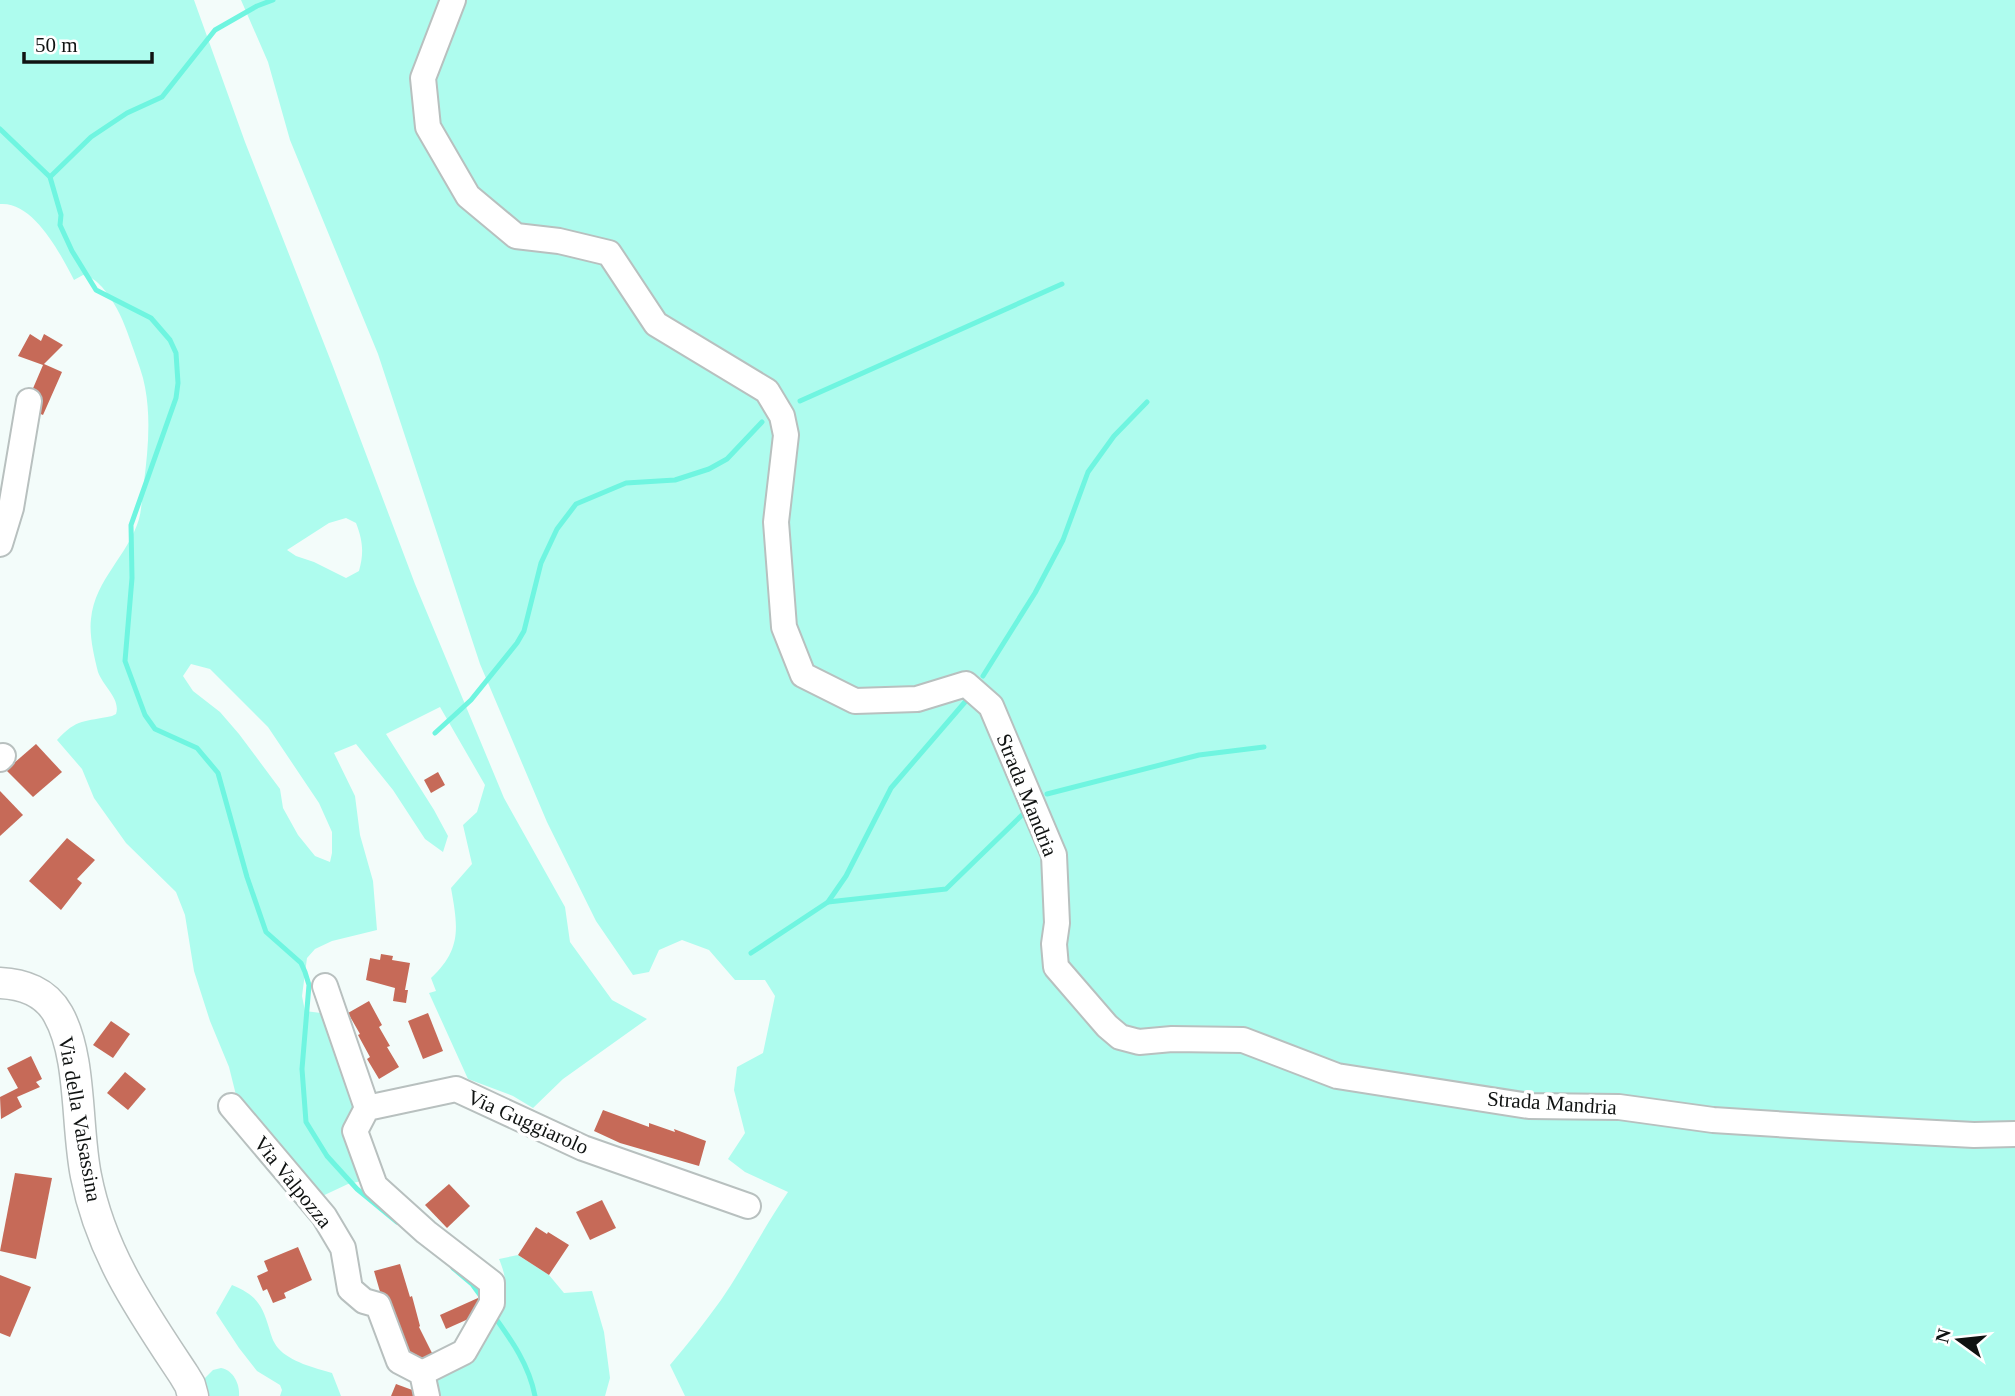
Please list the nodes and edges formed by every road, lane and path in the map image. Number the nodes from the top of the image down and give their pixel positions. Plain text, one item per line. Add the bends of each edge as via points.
1 (453, 0) edge
2 (29, 401) dead end
3 (0, 544) edge
4 (0, 983) edge
5 (325, 986) dead end
6 (231, 1106) dead end
7 (367, 1108) junction
8 (2015, 1133) edge
9 (748, 1206) dead end
10 (425, 1385) edge
11 (193, 1396) edge

1 - 8 street, Strada Mandria via 423,78 428,127 468,196 516,236 609,253 656,324 767,391 782,416 786,435 776,522 784,627 803,675 855,701 917,699 966,684 991,706 1054,855 1056,967 1121,1037 1139,1042 1243,1040 1337,1076 1528,1106 1619,1107 1713,1120 1836,1128
2 - 3 street via 11,508
4 - 11 main road, Via della Valsassina via 34,991 55,1008 62,1022 71,1048 85,1174 107,1248
5 - 7 street
6 - 10 street, Via Valpozza via 324,1216 342,1248 350,1289 378,1305 399,1361
7 - 9 street, Via Guggiarolo via 456,1089 583,1148
7 - 10 street via 355,1131 375,1186 492,1283 492,1303 464,1352

